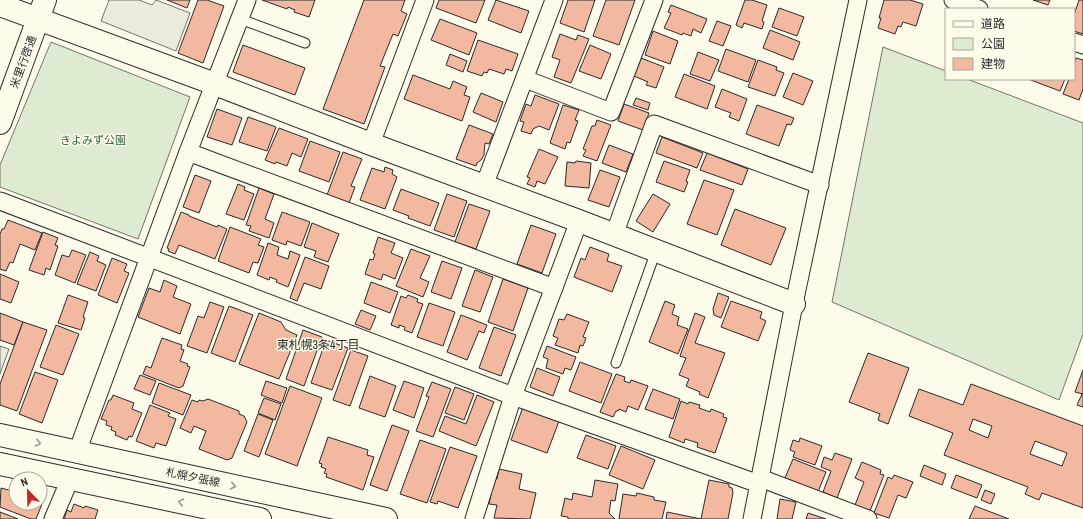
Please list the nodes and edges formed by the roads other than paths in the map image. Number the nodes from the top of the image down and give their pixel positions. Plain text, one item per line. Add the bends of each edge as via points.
1 (247, 0) edge
2 (425, 0) edge
3 (554, 0) edge
4 (654, 0) edge
5 (858, 0) edge
6 (953, 0) edge
7 (0, 5) edge
8 (976, 8) edge
9 (42, 10) edge
10 (240, 19) junction
11 (304, 43) dead end
12 (525, 79) junction
13 (215, 84) junction
14 (0, 124) edge
15 (371, 144) junction
16 (188, 152) junction
17 (820, 185) junction
18 (484, 186) junction
19 (0, 201) edge
20 (579, 222) junction
21 (614, 235) junction
22 (656, 251) junction
23 (149, 258) junction
24 (554, 288) junction
25 (794, 304) junction
26 (616, 364) dead end
27 (513, 396) junction
28 (0, 435) edge
29 (76, 452) junction
30 (0, 464) edge
31 (70, 479) junction
32 (760, 481) junction
33 (53, 519) edge
34 (260, 519) edge
35 (386, 519) edge
36 (474, 519) edge
37 (752, 519) edge
38 (868, 519) edge

1 - 10 street
2 - 15 street
3 - 12 street
4 - 12 street via 611,112
5 - 17 street
6 - 8 street
7 - 9 street
9 - 13 street
9 - 14 street, 米里行啓通
10 - 11 lane
10 - 13 street
12 - 18 street
13 - 15 street
13 - 16 street
15 - 18 street
16 - 23 street
16 - 24 street
17 - 21 street via 654,124
17 - 25 street
18 - 20 street
19 - 23 street
20 - 21 street
20 - 24 street
21 - 22 street
22 - 25 street
22 - 26 lane
23 - 27 street
23 - 29 street
24 - 27 street
25 - 32 street
27 - 32 street
27 - 36 street
28 -> 29 street, 札幌夕張線
29 -> 35 street, 札幌夕張線
30 - 31 street
31 - 33 street
34 -> 31 street
32 - 37 street
32 - 38 street

